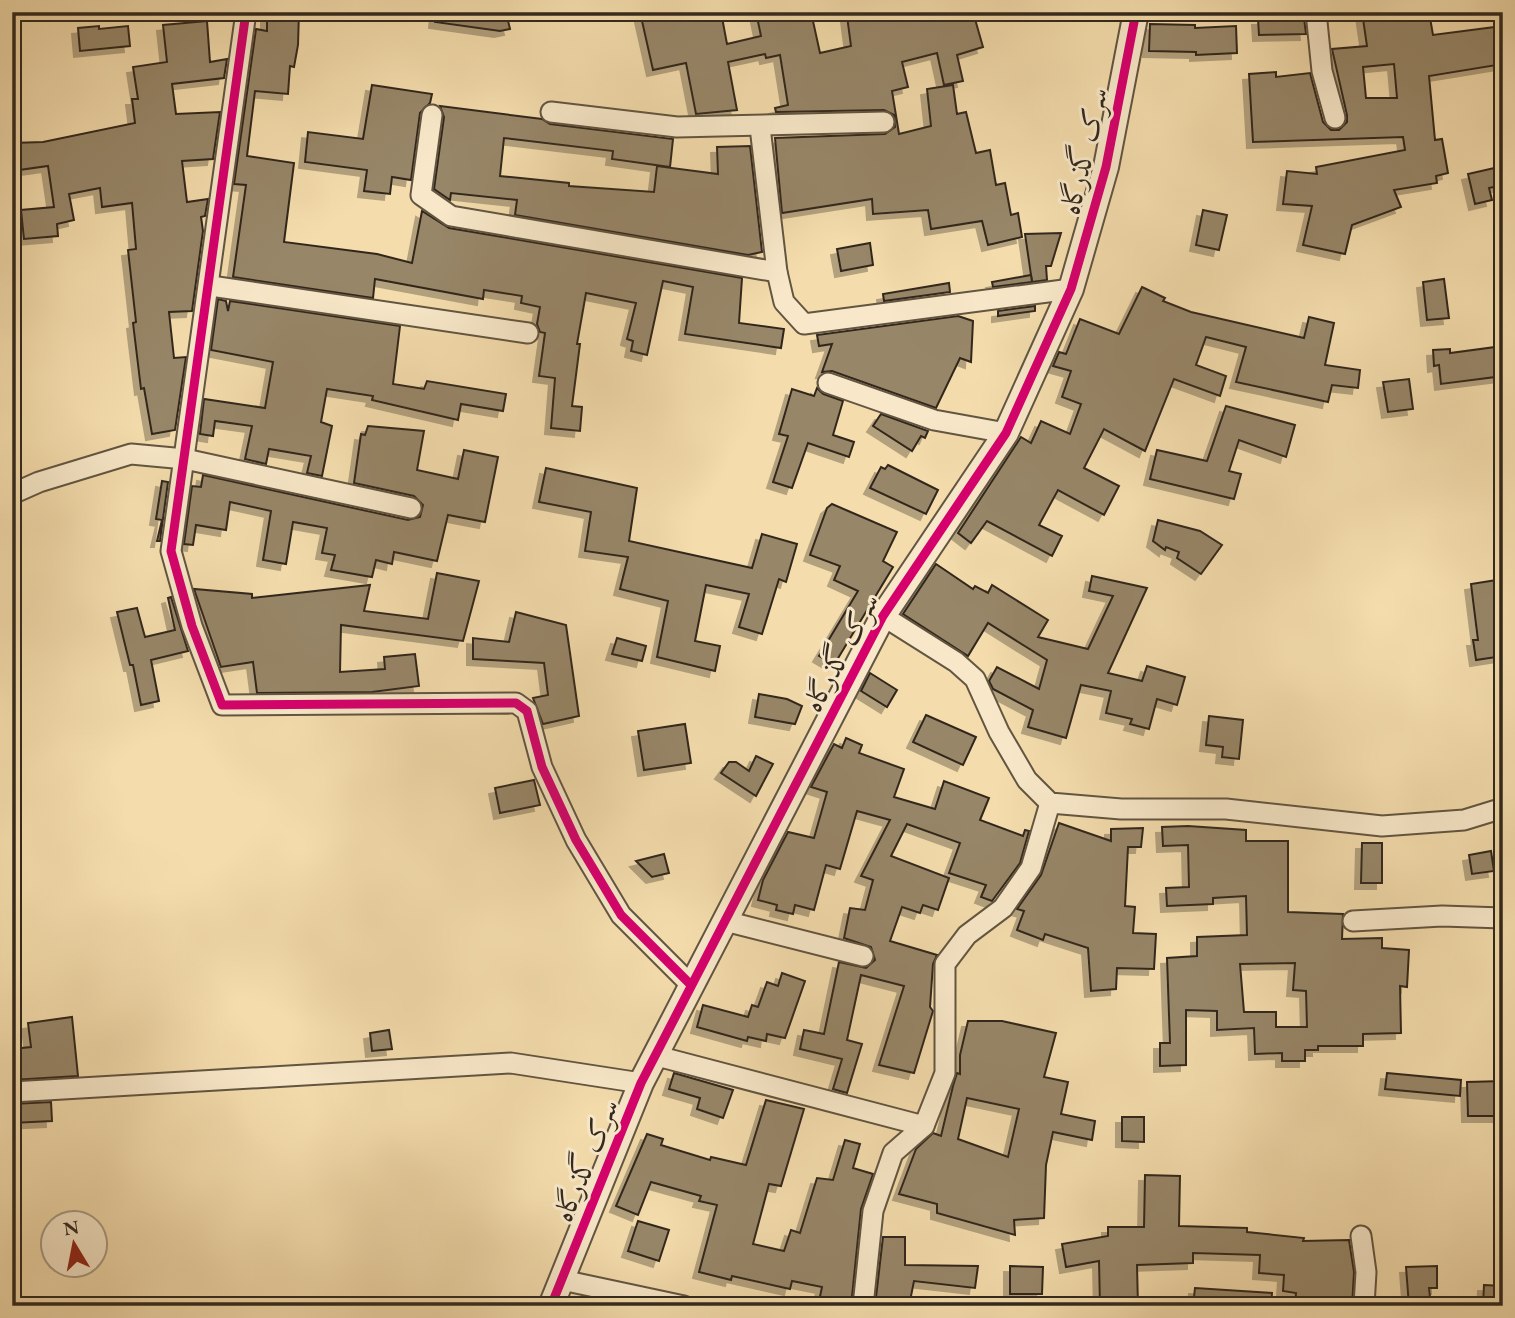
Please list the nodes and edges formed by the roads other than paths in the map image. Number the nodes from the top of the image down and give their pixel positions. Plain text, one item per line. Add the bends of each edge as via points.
1 (246, 12) edge
2 (1136, 12) edge
3 (1316, 12) edge
4 (551, 112) dead end
5 (432, 115) dead end
6 (1335, 118) dead end
7 (884, 122) dead end
8 (760, 127) junction
9 (777, 272) junction
10 (211, 286) junction
11 (1071, 289) junction
12 (528, 333) dead end
13 (828, 383) dead end
14 (1006, 433) junction
15 (185, 459) junction
16 (12, 494) edge
17 (411, 508) dead end
18 (883, 616) junction
19 (1050, 803) junction
20 (1503, 808) edge
21 (1503, 918) edge
22 (725, 921) junction
23 (1353, 921) dead end
24 (863, 956) dead end
25 (691, 985) junction
26 (657, 1056) junction
27 (641, 1083) junction
28 (12, 1092) edge
29 (924, 1126) junction
30 (1361, 1237) dead end
31 (562, 1280) junction
32 (551, 1306) edge
33 (684, 1306) edge
34 (863, 1306) edge
35 (1364, 1306) edge

1 - 10 street
2 - 11 street, سرک گذرگاه via 1106,167
3 - 6 street via 1322,71
4 - 8 street via 677,127
5 - 9 street via 421,195 451,216
7 - 8 street
8 - 9 street
9 - 11 street via 784,302 804,324
10 - 12 street
10 - 15 street
11 - 14 street, سرک گذرگاه
13 - 14 street via 934,420
14 - 18 street, سرک گذرگاه
15 - 16 street via 131,454
15 - 17 street
15 - 25 street via 171,551 192,626 222,705 516,704 527,711 542,767 576,840 621,915
18 - 19 street via 975,679 1027,780
18 - 22 street, سرک گذرگاه
19 - 20 street via 1121,809 1226,809 1382,826 1464,820
19 - 29 street via 1031,868 1003,908 967,935 944,964 945,1073
21 - 23 street
22 - 24 street
22 - 25 street, سرک گذرگاه
25 - 26 street, سرک گذرگاه
26 - 27 street, سرک گذرگاه
26 - 29 street
27 - 28 street via 511,1063
27 - 31 street, سرک گذرگاه
29 - 34 street via 893,1153 873,1211
30 - 35 street
31 - 32 street, سرک گذرگاه
31 - 33 street

